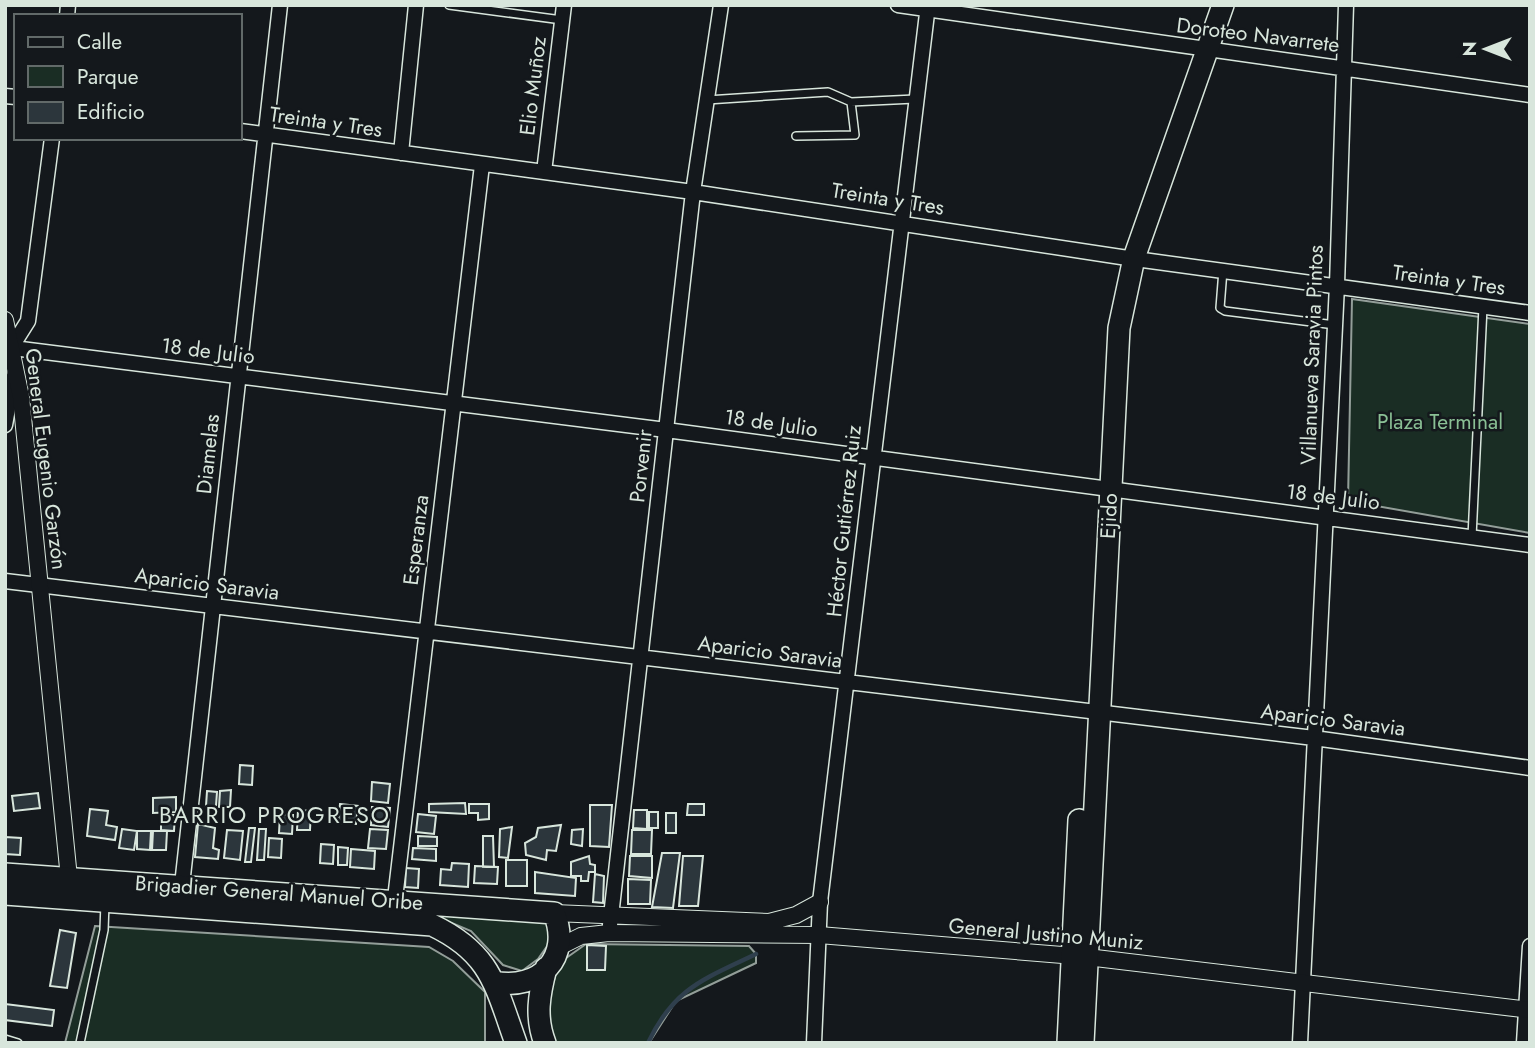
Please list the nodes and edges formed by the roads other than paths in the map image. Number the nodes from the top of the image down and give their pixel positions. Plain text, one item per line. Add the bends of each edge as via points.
1 (280, 5) edge
2 (416, 5) edge
3 (449, 5) edge
4 (721, 5) edge
5 (898, 5) edge
6 (968, 5) edge
7 (1208, 5) edge
8 (1223, 5) edge
9 (1346, 5) edge
10 (928, 8) edge
11 (564, 13) edge
12 (948, 13) junction
13 (1199, 50) junction
14 (1342, 67) junction
15 (1530, 95) edge
16 (915, 99) junction
17 (707, 100) junction
18 (851, 102) junction
19 (242, 131) edge
20 (265, 134) junction
21 (796, 136) dead end
22 (52, 140) edge
23 (401, 153) junction
24 (482, 165) junction
25 (544, 172) junction
26 (693, 191) junction
27 (900, 221) junction
28 (1128, 258) junction
29 (1223, 270) junction
30 (1337, 285) junction
31 (1483, 306) junction
32 (1530, 313) edge
33 (5, 320) edge
34 (1335, 326) junction
35 (8, 347) edge
36 (15, 370) junction
37 (237, 375) junction
38 (453, 404) junction
39 (5, 425) edge
40 (666, 430) junction
41 (873, 458) junction
42 (1104, 490) junction
43 (1325, 517) junction
44 (1472, 537) junction
45 (1530, 545) edge
46 (5, 581) edge
47 (41, 585) junction
48 (213, 606) junction
49 (426, 630) junction
50 (640, 658) junction
51 (847, 683) junction
52 (1092, 712) junction
53 (1314, 738) junction
54 (1530, 768) edge
55 (5, 874) edge
56 (70, 888) junction
57 (106, 891) junction
58 (5, 894) edge
59 (181, 896) junction
60 (820, 902) junction
61 (393, 911) junction
62 (554, 913) junction
63 (611, 914) junction
64 (609, 933) junction
65 (819, 935) junction
66 (1530, 946) edge
67 (559, 947) junction
68 (1079, 957) junction
69 (546, 968) junction
70 (494, 982) junction
71 (1302, 983) junction
72 (1528, 1010) edge
73 (5, 1039) edge
74 (18, 1043) edge
75 (80, 1043) edge
76 (516, 1043) edge
77 (545, 1043) edge
78 (814, 1043) edge
79 (1068, 1043) edge
80 (1083, 1043) edge
81 (1300, 1043) edge
82 (1524, 1043) edge

1 - 20 street, Diamelas
2 - 23 street
3 - 11 lane
4 - 17 street, Porvenir
5 - 10 street, Doroteo Navarrete
6 - 12 lane
7 - 13 main road, Ejido
8 - 13 main road, Ejido
9 - 14 street, Villanueva Saravia Pintos
10 - 12 street, Doroteo Navarrete
10 - 16 street, Héctor Gutiérrez Ruiz
11 - 25 street, Elio Muñoz
12 - 13 street, Doroteo Navarrete
13 - 14 street, Doroteo Navarrete
13 - 28 main road, Ejido
14 - 15 street, Doroteo Navarrete
14 - 30 street, Villanueva Saravia Pintos
16 - 18 lane
16 - 27 street, Héctor Gutiérrez Ruiz
17 - 18 lane via 828,92
17 - 26 street, Porvenir
18 - 21 lane via 855,135
19 - 20 street, Treinta y Tres
20 - 23 street, Treinta y Tres
20 - 37 street, Diamelas
22 - 35 street via 28,321
23 - 24 street, Treinta y Tres
24 - 25 street, Treinta y Tres
24 - 38 street, Esperanza
25 - 26 street, Treinta y Tres
26 - 27 street, Treinta y Tres
26 - 40 street, Porvenir
27 - 28 street, Treinta y Tres
27 - 41 street, Héctor Gutiérrez Ruiz
28 - 29 street, Treinta y Tres
28 - 42 main road, Ejido
29 - 30 street, Treinta y Tres
29 - 34 lane via 1219,301 1225,311
30 - 31 street, Treinta y Tres
30 - 34 street, Villanueva Saravia Pintos
31 - 32 street, Treinta y Tres
31 - 44 lane
33 - 35 street, General Eugenio Garzón
34 - 43 street, Villanueva Saravia Pintos
35 - 36 street, General Eugenio Garzón
35 - 37 street, 18 de Julio
36 - 39 street
36 - 47 street, General Eugenio Garzón
37 - 38 street, 18 de Julio
37 - 48 street, Diamelas
38 - 40 street, 18 de Julio
38 - 49 street, Esperanza
40 - 41 street, 18 de Julio
40 - 50 street, Porvenir
41 - 42 street, 18 de Julio
41 - 51 street, Héctor Gutiérrez Ruiz
42 - 43 street, 18 de Julio
42 - 52 main road, Ejido
43 - 44 street, 18 de Julio
43 - 53 street, Villanueva Saravia Pintos
44 - 45 street, 18 de Julio
46 - 47 street, Aparicio Saravia
47 - 48 street, Aparicio Saravia
47 - 56 street, General Eugenio Garzón
48 - 49 street, Aparicio Saravia
48 - 59 street, Diamelas
49 - 50 street, Aparicio Saravia
49 - 61 street, Esperanza
50 - 51 street, Aparicio Saravia
50 - 63 street, Porvenir
51 - 52 street, Aparicio Saravia
51 - 60 street, Héctor Gutiérrez Ruiz
52 - 53 street, Aparicio Saravia
52 - 68 main road, Ejido
53 - 54 street, Aparicio Saravia
53 - 71 street, Villanueva Saravia Pintos
55 - 56 main road, Brigadier General Manuel Oribe
56 - 57 main road, Brigadier General Manuel Oribe
56 - 58 main road, Brigadier General Manuel Oribe
57 - 59 main road, Brigadier General Manuel Oribe
57 - 75 lane via 104,930
59 - 61 main road, Brigadier General Manuel Oribe
60 - 63 street via 769,922
60 - 65 street, Héctor Gutiérrez Ruiz
61 - 62 main road, Brigadier General Manuel Oribe
61 - 70 main road, Brigadier General Manuel Oribe via 458,938 480,957
62 - 63 street
62 - 67 main road via 561,932
63 - 64 street, Porvenir
64 - 65 street, General Justino Muniz
64 - 67 street, General Justino Muniz via 581,936
65 - 68 street, General Justino Muniz
65 - 78 street, Héctor Gutiérrez Ruiz
66 - 72 street
67 - 69 main road
68 - 71 street, General Justino Muniz
68 - 79 main road, Ejido
68 - 80 main road, Ejido
69 - 70 main road via 533,981 514,986
69 - 77 main road via 538,1007
70 - 76 main road, Brigadier General Manuel Oribe
71 - 72 street, General Justino Muniz
71 - 81 street, Villanueva Saravia Pintos
72 - 82 street
73 - 74 lane

